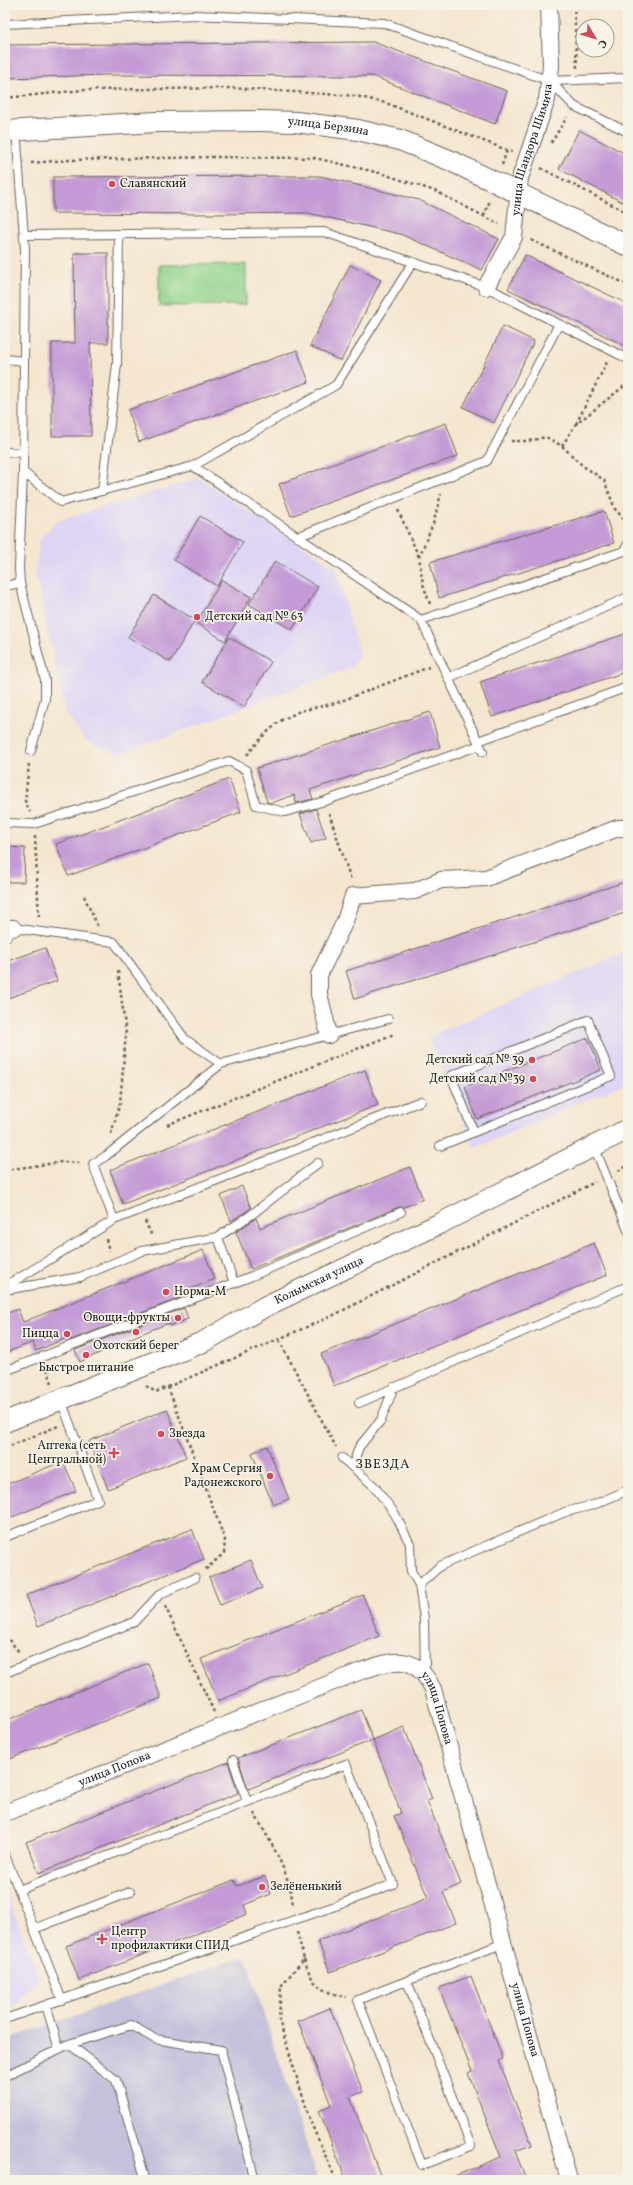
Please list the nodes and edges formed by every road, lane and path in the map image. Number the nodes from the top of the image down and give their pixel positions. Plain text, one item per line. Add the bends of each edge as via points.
1 (549, 5) edge
2 (5, 24) edge
3 (628, 78) edge
4 (550, 81) junction
5 (11, 131) edge
6 (628, 132) edge
7 (19, 164) junction
8 (517, 192) junction
9 (514, 232) junction
10 (119, 234) junction
11 (24, 235) junction
12 (628, 246) edge
13 (412, 262) junction
14 (628, 285) edge
15 (486, 287) junction
16 (559, 324) junction
17 (612, 351) junction
18 (5, 358) edge
19 (628, 359) edge
20 (24, 361) junction
21 (628, 383) edge
22 (575, 425) junction
23 (498, 440) junction
24 (562, 446) junction
25 (5, 452) edge
26 (24, 453) junction
27 (193, 466) junction
28 (24, 472) junction
29 (445, 478) junction
30 (102, 491) junction
31 (394, 499) junction
32 (628, 524) edge
33 (298, 536) junction
34 (628, 544) edge
35 (419, 557) junction
36 (20, 583) junction
37 (5, 586) edge
38 (628, 597) edge
39 (434, 616) junction
40 (421, 620) junction
41 (441, 662) junction
42 (448, 678) junction
43 (628, 687) edge
44 (480, 746) junction
45 (31, 751) joint
46 (238, 766) junction
47 (25, 801) dead end
48 (325, 801) junction
49 (5, 823) edge
50 (34, 824) junction
51 (628, 828) edge
52 (350, 873) dead end
53 (84, 896) dead end
54 (8, 931) edge
55 (40, 931) junction
56 (103, 940) junction
57 (114, 942) junction
58 (388, 1019) dead end
59 (394, 1034) dead end
60 (329, 1035) junction
61 (221, 1064) junction
62 (421, 1101) dead end
63 (160, 1128) dead end
64 (628, 1129) edge
65 (474, 1132) junction
66 (440, 1146) dead end
67 (594, 1146) junction
68 (106, 1156) junction
69 (318, 1163) dead end
70 (93, 1164) junction
71 (628, 1166) edge
72 (5, 1170) edge
73 (606, 1176) junction
74 (140, 1210) junction
75 (401, 1212) dead end
76 (114, 1220) junction
77 (103, 1226) junction
78 (628, 1230) edge
79 (218, 1237) junction
80 (158, 1248) junction
81 (112, 1264) junction
82 (234, 1283) junction
83 (5, 1285) edge
84 (628, 1286) edge
85 (5, 1290) edge
86 (279, 1340) junction
87 (43, 1357) junction
88 (5, 1371) edge
89 (138, 1387) dead end
90 (168, 1387) junction
91 (394, 1387) junction
92 (57, 1394) junction
93 (359, 1402) dead end
94 (69, 1420) junction
95 (5, 1422) edge
96 (5, 1448) edge
97 (342, 1458) joint
98 (352, 1467) junction
99 (628, 1490) edge
100 (5, 1537) edge
101 (195, 1578) joint
102 (418, 1585) junction
103 (160, 1594) junction
104 (5, 1635) edge
105 (28, 1664) junction
106 (5, 1673) edge
107 (426, 1674) junction
108 (221, 1727) junction
109 (232, 1760) dead end
110 (247, 1802) junction
111 (5, 1812) edge
112 (5, 1855) edge
113 (19, 1890) junction
114 (130, 1892) dead end
115 (294, 1920) junction
116 (34, 1929) junction
117 (504, 1943) junction
118 (304, 1958) junction
119 (407, 1981) junction
120 (62, 2000) junction
121 (358, 2000) junction
122 (46, 2005) junction
123 (5, 2019) edge
124 (69, 2044) junction
125 (59, 2049) junction
126 (5, 2076) edge
127 (144, 2180) edge
128 (255, 2180) edge
129 (336, 2180) edge
130 (569, 2180) edge

1 - 4 street, улица Шандора Шимича
2 - 4 lane via 193,15 384,23
3 - 4 lane
4 - 6 lane via 574,106
4 - 8 street, улица Шандора Шимича via 542,118 522,170
5 - 7 lane
5 - 8 street, улица Берзина via 156,122 260,121 336,127 372,133 407,143
7 - 9 path via 69,160 212,157 315,158 380,173 436,191
7 - 11 lane
8 - 9 street, улица Шандора Шимича
8 - 12 street, улица Берзина
9 - 14 path
9 - 15 street, улица Шандора Шимича via 514,237
10 - 11 lane
10 - 13 lane via 324,232
10 - 30 lane via 117,364
11 - 20 lane
13 - 15 lane
13 - 27 lane via 336,386
15 - 16 lane
16 - 17 lane
16 - 23 lane
17 - 19 lane
17 - 22 path
18 - 20 lane
20 - 26 lane
21 - 22 path
22 - 24 path
23 - 24 path via 529,442 546,437
23 - 29 lane via 487,461
24 - 32 path via 583,466 604,480 615,509
25 - 26 lane
26 - 28 lane
27 - 30 lane
27 - 33 lane
28 - 30 lane via 61,502
28 - 36 lane
29 - 31 lane
29 - 35 path via 433,524
31 - 33 lane
31 - 35 path
33 - 40 lane
34 - 39 lane via 624,551
35 - 39 path via 423,584
36 - 37 lane
36 - 45 lane via 45,680 45,699
38 - 42 lane
39 - 40 lane
40 - 41 lane
41 - 42 lane
41 - 46 path via 336,704 300,711 280,721 264,735
42 - 44 lane
43 - 44 lane
44 - 48 lane
45 - 47 path
46 - 48 lane via 246,770 256,805 285,812
46 - 50 lane via 229,761
48 - 52 path
49 - 50 lane
50 - 55 path
51 - 60 street via 618,828 486,878 442,880 415,891 353,896 345,921 319,974 319,994
53 - 56 path
54 - 55 lane
55 - 56 lane
56 - 57 lane
57 - 61 lane via 186,1038
57 - 68 path via 126,1034 120,1103
58 - 60 lane
59 - 63 path
60 - 61 lane
61 - 68 lane
62 - 74 lane
64 - 67 street, Колымская улица
65 - 65 lane via 611,1076 588,1020 451,1076
65 - 66 lane
67 - 73 lane
67 - 92 street, Колымская улица via 441,1223 266,1306 204,1342
68 - 70 lane
69 - 79 lane
70 - 72 path via 62,1162
70 - 76 lane
71 - 73 path
73 - 78 lane
73 - 86 path via 332,1316
74 - 76 lane
74 - 80 path
75 - 82 lane
76 - 77 lane
77 - 81 path
77 - 83 lane
79 - 80 lane
79 - 82 lane
80 - 81 lane via 142,1251
81 - 85 lane via 80,1277
82 - 87 lane
84 - 91 lane
86 - 90 path
86 - 97 path
87 - 88 lane
87 - 92 path
89 - 90 path via 145,1385 156,1392
90 - 101 path via 225,1540 224,1553
91 - 93 lane
91 - 98 lane via 382,1420 359,1447
92 - 94 lane
92 - 95 street, Колымская улица
94 - 96 path
94 - 100 lane via 98,1500
97 - 98 lane
98 - 102 lane via 374,1486 395,1514 410,1544 412,1571
99 - 102 lane via 593,1505 565,1512 440,1566
101 - 103 lane
102 - 107 lane via 424,1619
103 - 105 lane via 134,1622
103 - 108 path
104 - 105 path
105 - 106 lane
107 - 108 street, улица Попова via 407,1661 384,1663
107 - 117 street, улица Попова via 441,1716
108 - 111 street, улица Попова
109 - 110 lane
110 - 113 lane
110 - 115 path via 272,1847 292,1894
110 - 115 lane via 346,1764 393,1884
112 - 113 lane
113 - 116 lane
114 - 116 lane
115 - 118 path
115 - 120 lane
116 - 120 lane
117 - 119 lane
117 - 130 street, улица Попова
118 - 121 path via 310,1977 327,1993
118 - 129 path via 281,1986 279,2020 311,2123
119 - 121 lane
119 - 121 lane via 471,2146 464,2149 422,2165
120 - 122 lane
122 - 123 lane
122 - 125 lane
124 - 125 lane
124 - 127 lane via 116,2080
124 - 128 lane via 131,2025 155,2039 221,2050
125 - 126 lane

